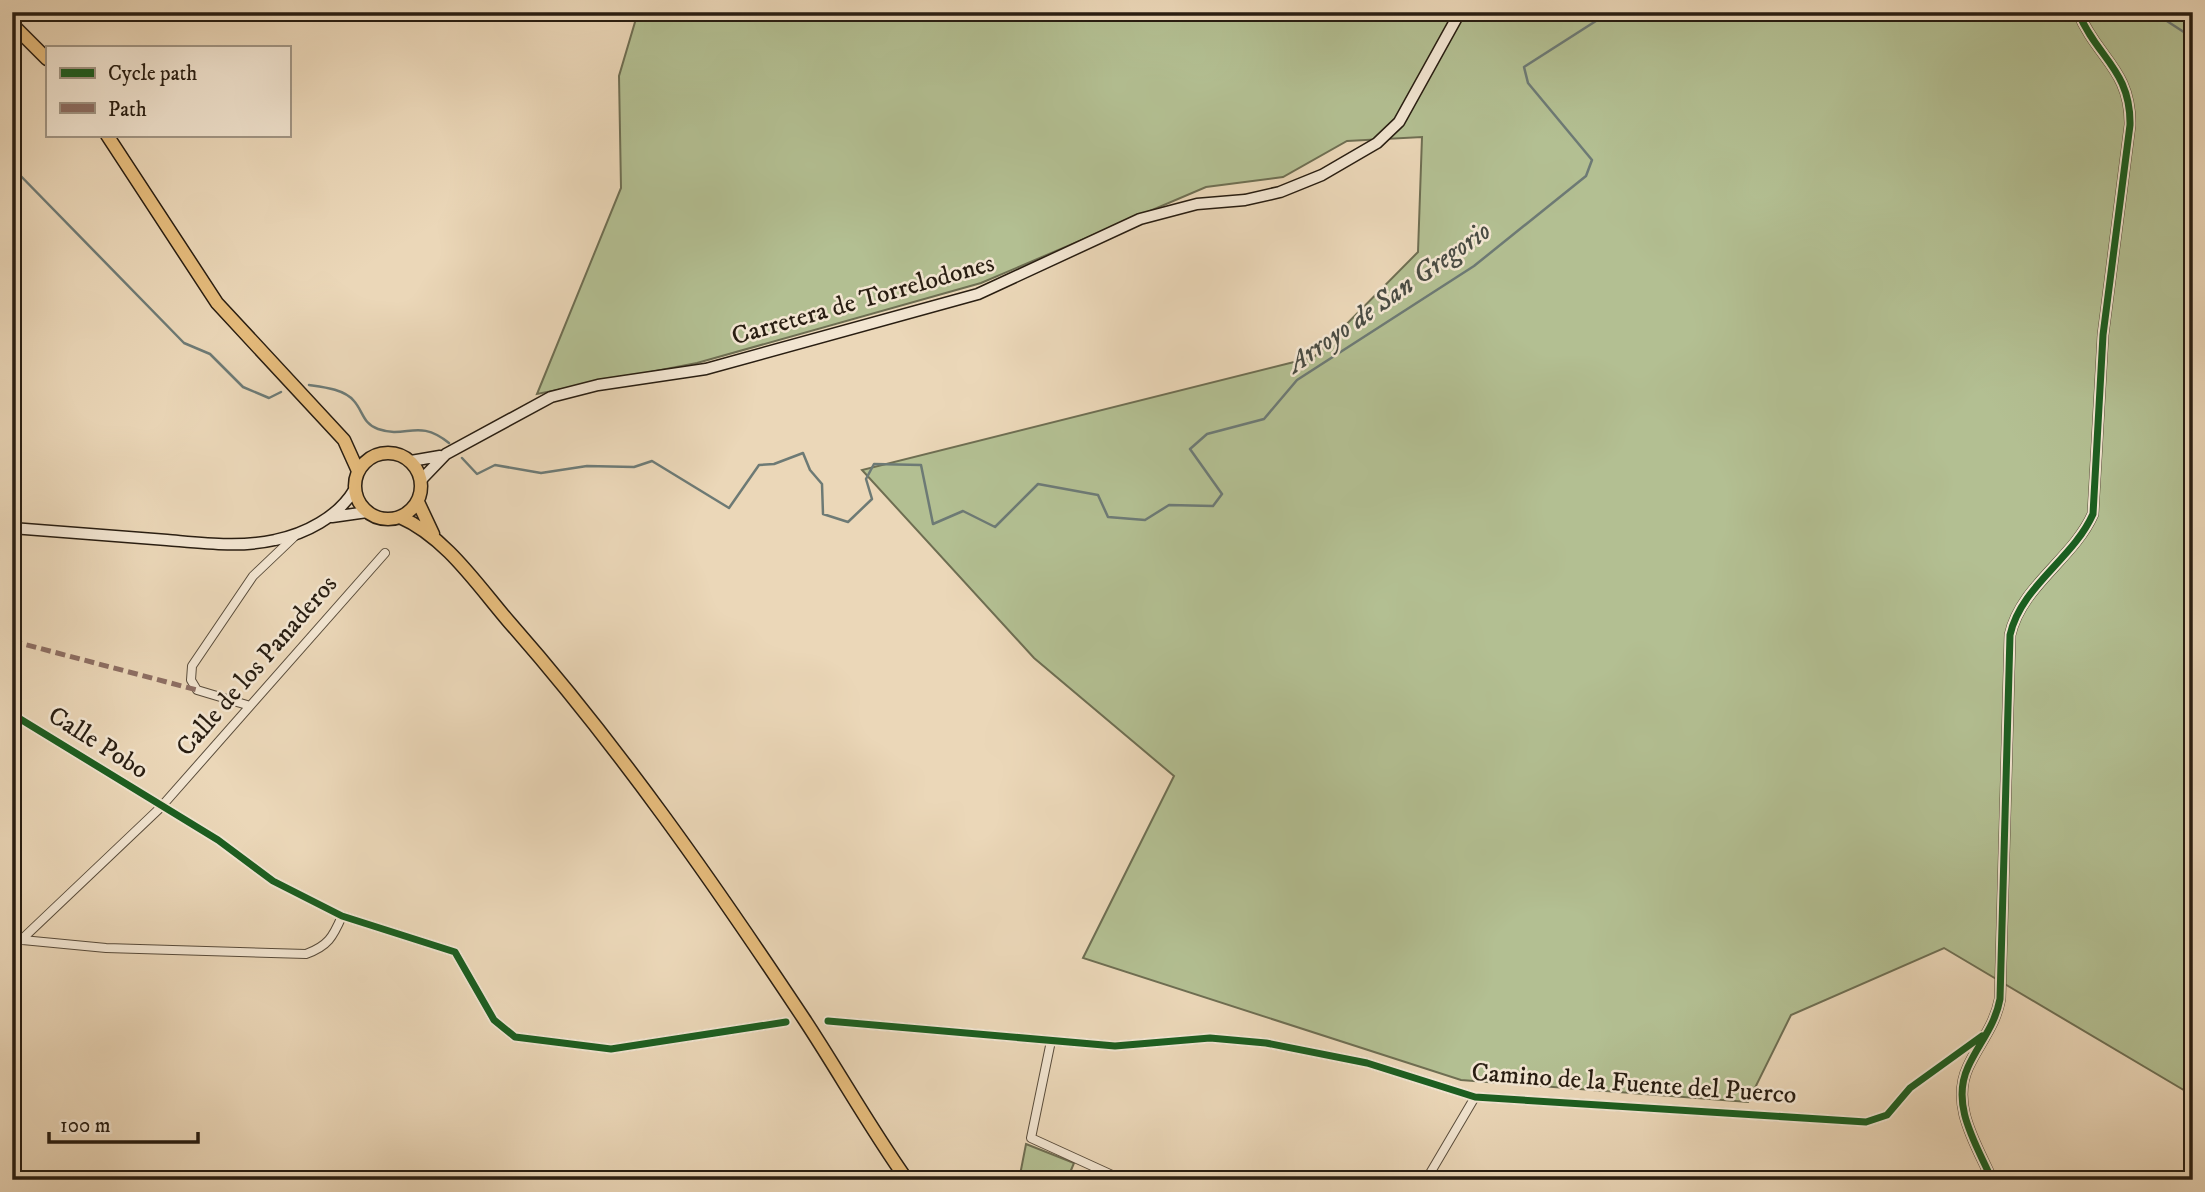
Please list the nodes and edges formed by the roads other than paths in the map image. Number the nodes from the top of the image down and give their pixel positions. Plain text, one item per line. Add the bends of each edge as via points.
1 (1460, 12) edge
2 (2078, 12) edge
3 (12, 24) edge
4 (46, 58) edge
5 (108, 136) edge
6 (344, 440) junction
7 (446, 454) junction
8 (374, 455) junction
9 (411, 461) junction
10 (358, 471) junction
11 (421, 480) junction
12 (354, 490) junction
13 (418, 502) junction
14 (367, 512) junction
15 (329, 517) junction
16 (400, 517) junction
17 (12, 528) edge
18 (301, 531) junction
19 (436, 540) junction
20 (385, 553) dead end
21 (247, 705) junction
22 (13, 716) edge
23 (160, 807) junction
24 (342, 916) junction
25 (17, 939) edge
26 (828, 1021) dead end
27 (786, 1022) dead end
28 (1991, 1030) junction
29 (1051, 1041) junction
30 (1475, 1097) junction
31 (1429, 1175) dead end
32 (907, 1180) edge
33 (1123, 1180) edge
34 (1992, 1180) edge

1 - 7 main road, Carretera de Torrelodones via 1399,122 1377,143 1322,175 1280,192 1197,204 1140,219 978,294 706,369 551,397
2 - 28 street via 2123,81 2130,125 2103,335 2093,514 2081,537 2019,610 2010,635 2002,960 2000,999
3 - 4 main road
5 - 6 main road via 217,303
6 - 8 main road
6 - 10 main road
7 - 9 main road, Carretera de Torrelodones
7 - 11 main road, Carretera de Torrelodones
8 - 9 main road via 399,454
8 - 10 main road
9 - 11 main road
10 - 12 main road
11 - 13 main road
12 - 14 main road
12 - 15 main road
13 - 16 main road
13 - 19 main road
14 - 15 main road
14 - 16 main road via 388,520
15 - 18 main road
16 - 19 main road
17 - 18 main road via 240,543 275,540
18 - 21 street via 253,576 192,666 191,680 197,690
19 - 32 main road via 546,663 631,770 754,944
20 - 21 street, Calle de los Panaderos
21 - 23 street, Calle de los Panaderos
22 - 23 street, Calle Pobo
23 - 24 street, Calle Pobo via 218,840 274,881
23 - 25 street, Calle de los Panaderos
24 - 25 street via 324,948 306,954 119,949
24 - 27 street, Calle Pobo via 455,952 494,1020 515,1037 611,1049
26 - 29 street, Camino de la Fuente del Puerco
28 - 30 street, Camino de la Fuente del Puerco via 1910,1088 1886,1115 1866,1122
28 - 34 street via 1968,1066 1962,1106
29 - 30 street, Camino de la Fuente del Puerco via 1115,1046 1210,1038 1265,1043 1367,1063
29 - 33 street via 1031,1138
30 - 31 street, Camino de la Fuente del Puerco

